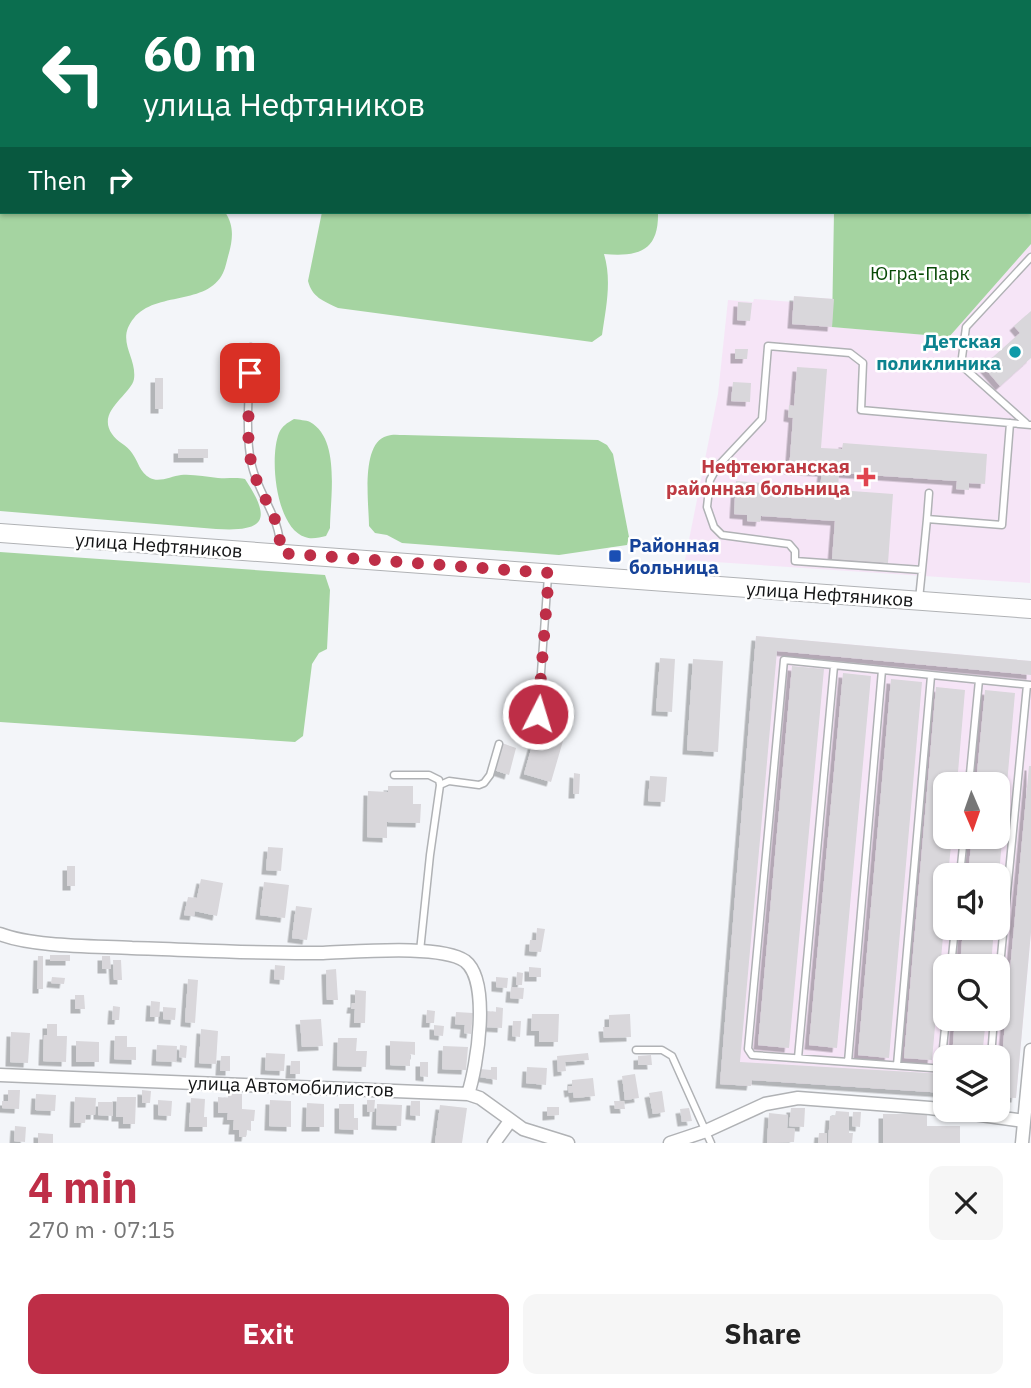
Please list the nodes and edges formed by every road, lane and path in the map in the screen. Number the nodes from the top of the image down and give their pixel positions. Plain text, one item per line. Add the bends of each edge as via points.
1 (1031, 257) edge
2 (251, 346) dead end
3 (1010, 423) junction
4 (1029, 425) edge
5 (929, 493) dead end
6 (927, 519) junction
7 (0, 533) edge
8 (280, 553) junction
9 (922, 570) junction
10 (549, 573) junction
11 (919, 601) junction
12 (1031, 609) edge
13 (834, 666) junction
14 (882, 670) junction
15 (931, 676) junction
16 (979, 680) junction
17 (1029, 685) edge
18 (538, 714) dead end
19 (499, 744) dead end
20 (970, 772) edge
21 (394, 775) dead end
22 (440, 785) junction
23 (0, 934) edge
24 (421, 951) junction
25 (1001, 954) edge
26 (636, 1050) dead end
27 (1031, 1050) edge
28 (798, 1058) junction
29 (848, 1062) junction
30 (897, 1065) junction
31 (933, 1068) edge
32 (0, 1075) edge
33 (468, 1094) junction
34 (1028, 1104) edge
35 (510, 1121) junction
36 (1024, 1121) junction
37 (708, 1137) edge
38 (1031, 1138) edge
39 (494, 1143) edge
40 (568, 1143) edge
41 (670, 1143) edge
42 (1022, 1143) edge

1 - 4 lane via 966,327 961,365
2 - 8 lane via 249,452 254,474 279,527
3 - 4 lane
3 - 6 lane via 1002,525
3 - 9 lane via 860,410 863,363 850,353 768,346 762,419 710,480 707,507 714,527 733,538 789,544 795,561
5 - 6 lane
6 - 9 lane
7 - 8 street, улица Нефтяников
8 - 10 street, улица Нефтяников
9 - 11 lane
10 - 11 street, улица Нефтяников
10 - 18 lane
11 - 12 street, улица Нефтяников
13 - 14 lane
13 - 28 lane
13 - 28 lane via 785,660 748,1049 752,1055
14 - 15 lane
14 - 29 lane
15 - 16 lane
15 - 30 lane
16 - 17 lane
16 - 20 lane
17 - 25 lane
19 - 22 lane via 484,783 449,780
21 - 22 lane via 429,775
22 - 24 lane
23 - 24 street via 127,947 300,953
24 - 33 street via 464,960 477,976 478,1033
26 - 37 lane via 662,1050 672,1056
27 - 34 street
28 - 29 lane
29 - 30 lane
30 - 31 lane
32 - 33 street, улица Автомобилистов
33 - 35 street, улица Автомобилистов
34 - 36 street
35 - 39 street
35 - 40 street, улица Автомобилистов
36 - 37 street via 798,1098 765,1104
36 - 38 lane
36 - 42 street
37 - 41 street

